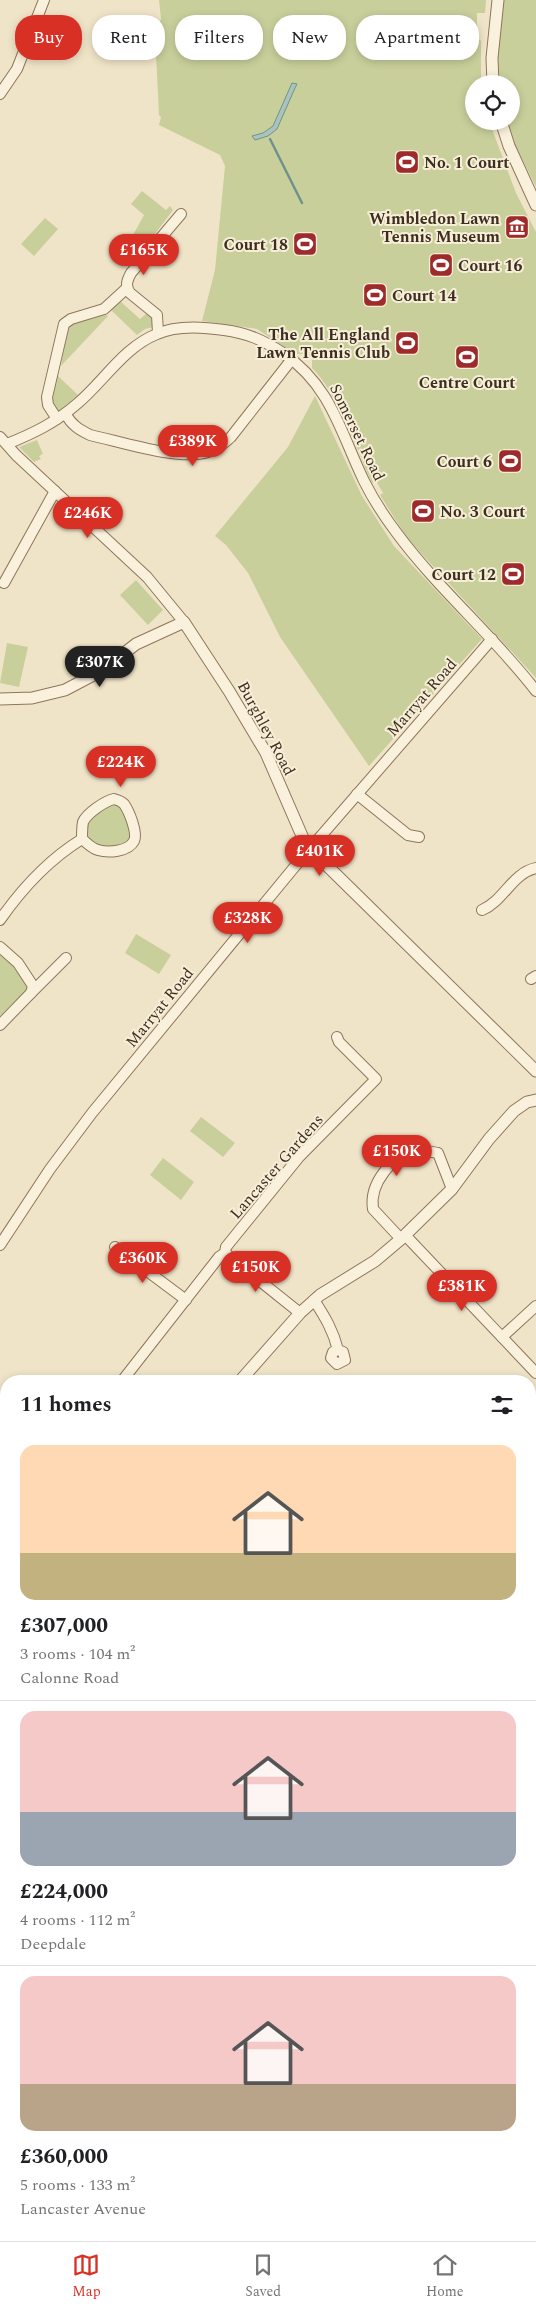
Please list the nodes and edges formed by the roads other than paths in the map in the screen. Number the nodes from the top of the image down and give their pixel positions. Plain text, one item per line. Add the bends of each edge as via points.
1 (44, 0) edge
2 (498, 0) edge
3 (493, 75) edge
4 (0, 94) edge
5 (504, 130) edge
6 (536, 205) edge
7 (181, 214) dead end
8 (127, 288) junction
9 (158, 333) junction
10 (292, 359) junction
11 (61, 417) junction
12 (3, 441) edge
13 (55, 491) junction
14 (4, 583) dead end
15 (184, 622) junction
16 (492, 639) junction
17 (536, 691) edge
18 (0, 699) edge
19 (357, 794) junction
20 (419, 837) dead end
21 (82, 838) junction
22 (310, 849) junction
23 (536, 868) edge
24 (496, 917) dead end
25 (0, 920) edge
26 (0, 947) edge
27 (66, 958) dead end
28 (31, 993) junction
29 (0, 1026) edge
30 (337, 1037) dead end
31 (536, 1071) edge
32 (536, 1100) edge
33 (452, 1189) junction
34 (403, 1237) junction
35 (0, 1245) edge
36 (115, 1247) dead end
37 (225, 1254) junction
38 (186, 1300) junction
39 (314, 1300) junction
40 (536, 1306) edge
41 (300, 1313) junction
42 (502, 1336) junction
43 (338, 1350) dead end
44 (536, 1374) edge
45 (127, 1375) edge
46 (245, 1375) edge

1 - 4 street via 17,70
2 - 3 street
5 - 6 street
7 - 8 street via 131,273
8 - 9 street via 157,315
8 - 11 street via 104,309 71,319 63,326 47,397 48,405
9 - 10 street, Somerset Road via 195,328 239,332 263,340
9 - 11 street, Somerset Road via 140,342
10 - 11 street via 231,437 208,452 180,455 90,435
10 - 16 street, Somerset Road via 310,374 322,390 364,482 385,516 424,565
11 - 12 street, Somerset Road via 41,430
12 - 13 street, Burghley Road
13 - 14 street
13 - 15 street, Burghley Road via 147,577
15 - 18 street via 136,644 95,675 65,690 32,698
15 - 22 street, Burghley Road via 266,753 304,842
16 - 17 street, Somerset Road
16 - 19 street, Marryat Road
19 - 20 street via 408,835
19 - 22 street, Marryat Road
21 - 21 street via 100,850 129,847 135,838 124,804 119,800 108,800 85,818
21 - 25 street via 60,852 32,878
22 - 31 street, Burghley Road
22 - 35 street, Marryat Road via 92,1113
23 - 24 street via 520,875 486,909
26 - 28 street via 31,980
27 - 28 street
28 - 29 street
30 - 37 street, Lancaster Gardens via 379,1082 299,1157 226,1247
32 - 33 street via 519,1107 506,1120
33 - 34 street
33 - 34 street via 438,1153 418,1151 389,1167 376,1185 373,1209
34 - 39 street via 375,1261
34 - 42 street
36 - 38 street
37 - 38 street, Lancaster Gardens via 219,1257
37 - 41 street
38 - 45 street, Lancaster Gardens
39 - 41 street
39 - 43 street via 330,1324
40 - 42 street
41 - 46 street
42 - 44 street

